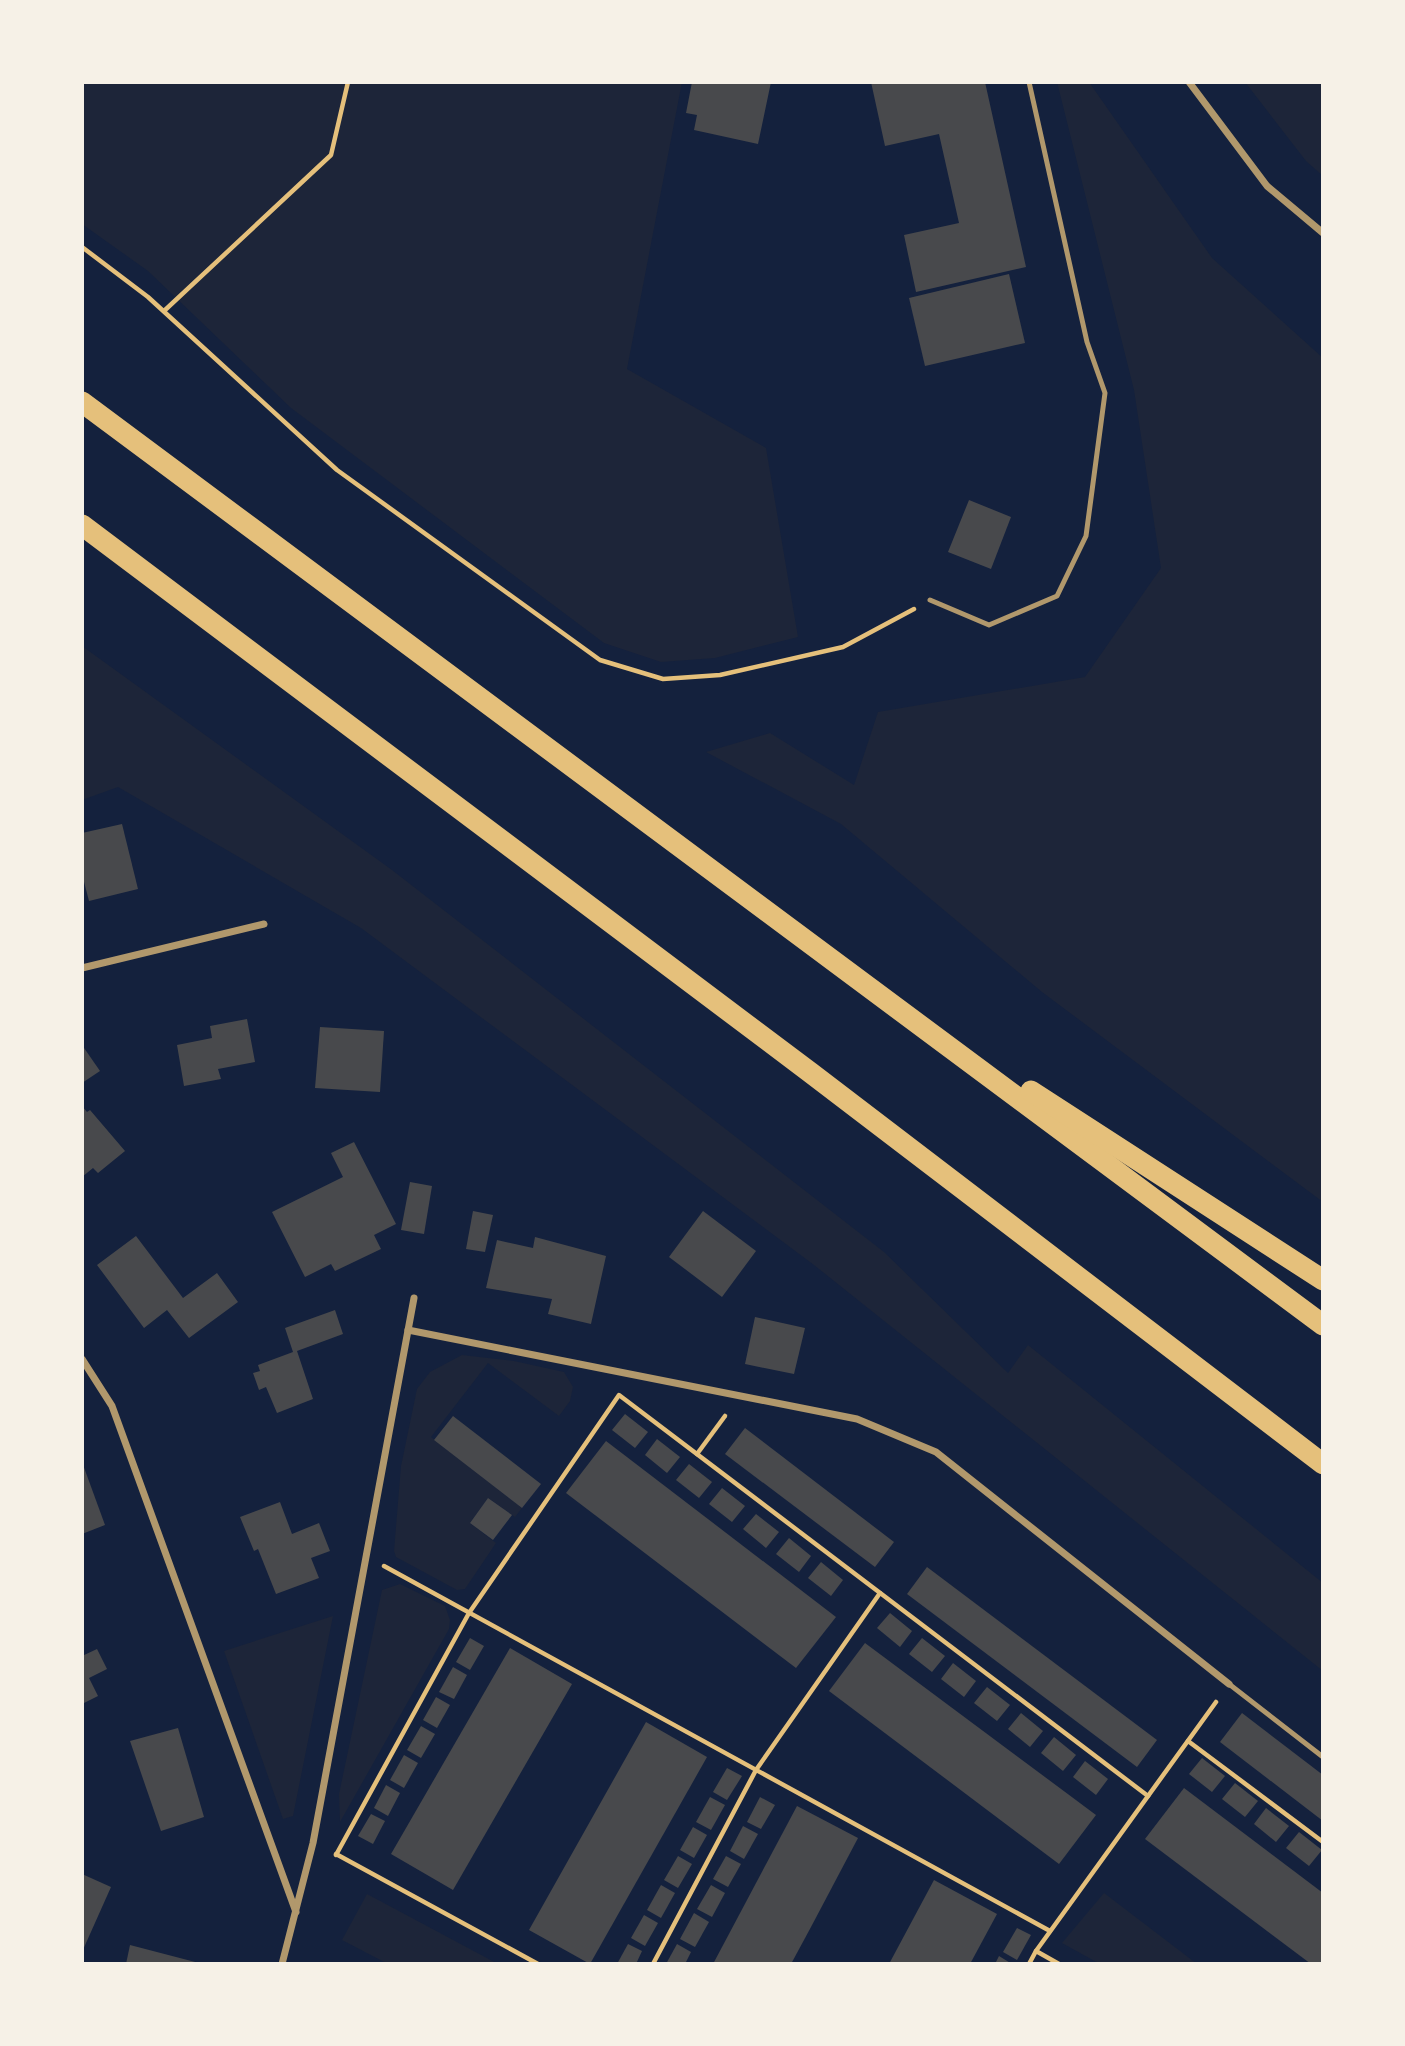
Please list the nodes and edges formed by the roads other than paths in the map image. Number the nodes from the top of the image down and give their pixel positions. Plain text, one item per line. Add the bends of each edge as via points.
1 (1029, 82) edge
2 (1189, 82) edge
3 (1323, 233) edge
4 (82, 402) edge
5 (82, 525) edge
6 (930, 600) road end
7 (264, 924) dead end
8 (82, 968) edge
9 (866, 984) junction
10 (1323, 1280) edge
11 (414, 1298) dead end
12 (1323, 1325) edge
13 (408, 1330) junction
14 (82, 1359) edge
15 (1323, 1464) edge
16 (1229, 1684) joint
17 (1323, 1757) edge
18 (296, 1912) junction
19 (282, 1964) edge

1 - 6 lane via 1087,342 1105,393 1086,536 1057,596 989,625
2 - 3 street via 1267,186
4 - 9 highway
5 - 15 highway
7 - 8 street
9 - 10 highway
9 - 12 highway
11 - 13 street
13 - 16 street via 857,1419 936,1452
13 - 18 street via 313,1843
14 - 18 street via 112,1406
16 - 17 lane
18 - 19 street

